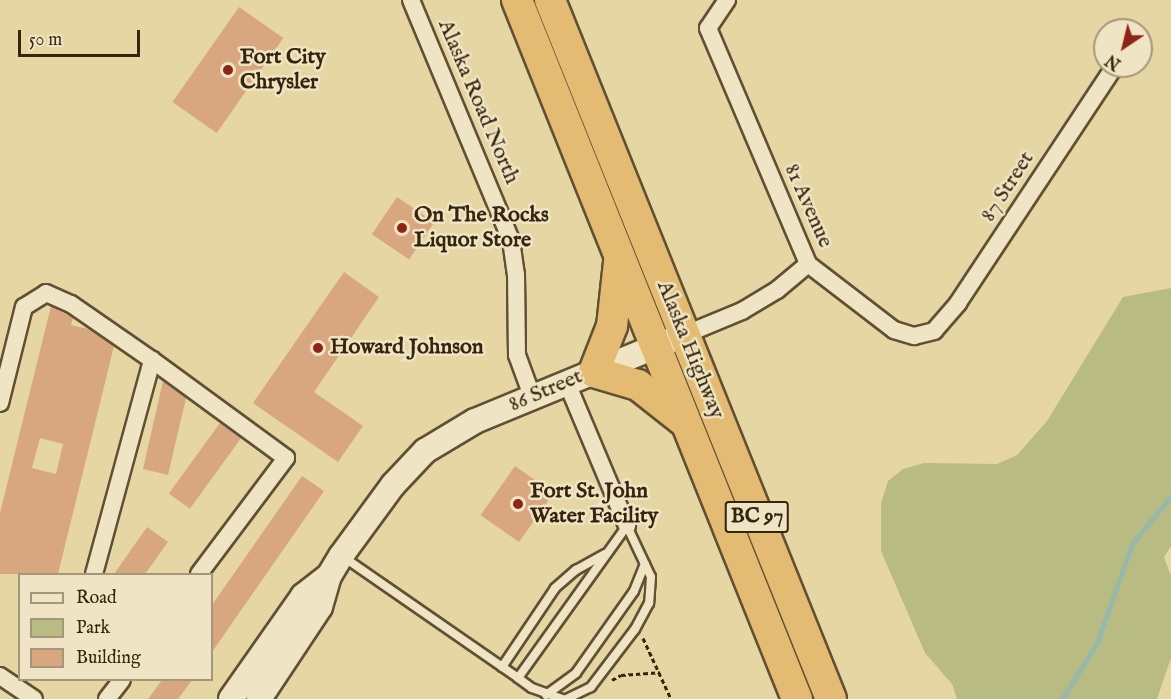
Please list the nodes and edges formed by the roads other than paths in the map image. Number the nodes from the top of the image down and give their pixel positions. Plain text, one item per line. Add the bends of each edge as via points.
1 (411, 0) edge
2 (517, 0) edge
3 (550, 0) edge
4 (727, 0) edge
5 (1107, 78) edge
6 (620, 258) junction
7 (808, 264) junction
8 (934, 331) joint
9 (684, 335) junction
10 (655, 346) junction
11 (152, 360) junction
12 (581, 377) junction
13 (532, 396) junction
14 (0, 403) edge
15 (685, 422) junction
16 (627, 526) junction
17 (608, 553) junction
18 (645, 564) junction
19 (335, 566) junction
20 (94, 573) edge
21 (200, 573) edge
22 (502, 667) junction
23 (0, 676) edge
24 (518, 678) junction
25 (121, 681) edge
26 (31, 690) edge
27 (546, 694) junction
28 (107, 699) edge
29 (231, 699) edge
30 (259, 699) edge
31 (565, 699) edge
32 (797, 699) edge
33 (831, 699) edge

1 - 13 street, Alaska Road North via 511,240 516,274 517,355
2 - 6 highway, Alaska Highway / BC 97
3 - 9 highway, Alaska Highway / BC 97
4 - 7 street, 81 Avenue via 708,28
5 - 8 street, 87 Street via 958,303
6 - 10 highway, Alaska Highway / BC 97
6 - 12 highway via 612,326
7 - 8 street, 81 Avenue via 894,330 914,336
7 - 9 street, 86 Street via 777,290 742,311
9 - 10 main road, 86 Street
9 - 33 highway, Alaska Highway / BC 97
10 - 12 main road, 86 Street
10 - 15 highway, Alaska Highway / BC 97
11 - 14 street via 71,304 46,293 24,308
11 - 20 street
11 - 21 street via 286,458
12 - 13 main road, 86 Street
12 - 15 highway via 638,385
12 - 16 street
13 - 19 main road, 86 Street via 454,432 425,452 393,485
15 - 32 highway, Alaska Highway / BC 97
16 - 17 lane
16 - 18 lane
17 - 22 lane via 576,570 555,588
17 - 24 lane
18 - 27 lane via 634,591 576,673
18 - 31 lane via 652,591 635,629 591,687
19 - 22 lane
19 - 29 main road, 86 Street via 303,596
19 - 30 main road, 86 Street via 320,607
22 - 24 lane
23 - 26 street
24 - 27 lane
25 - 28 street
27 - 31 lane

